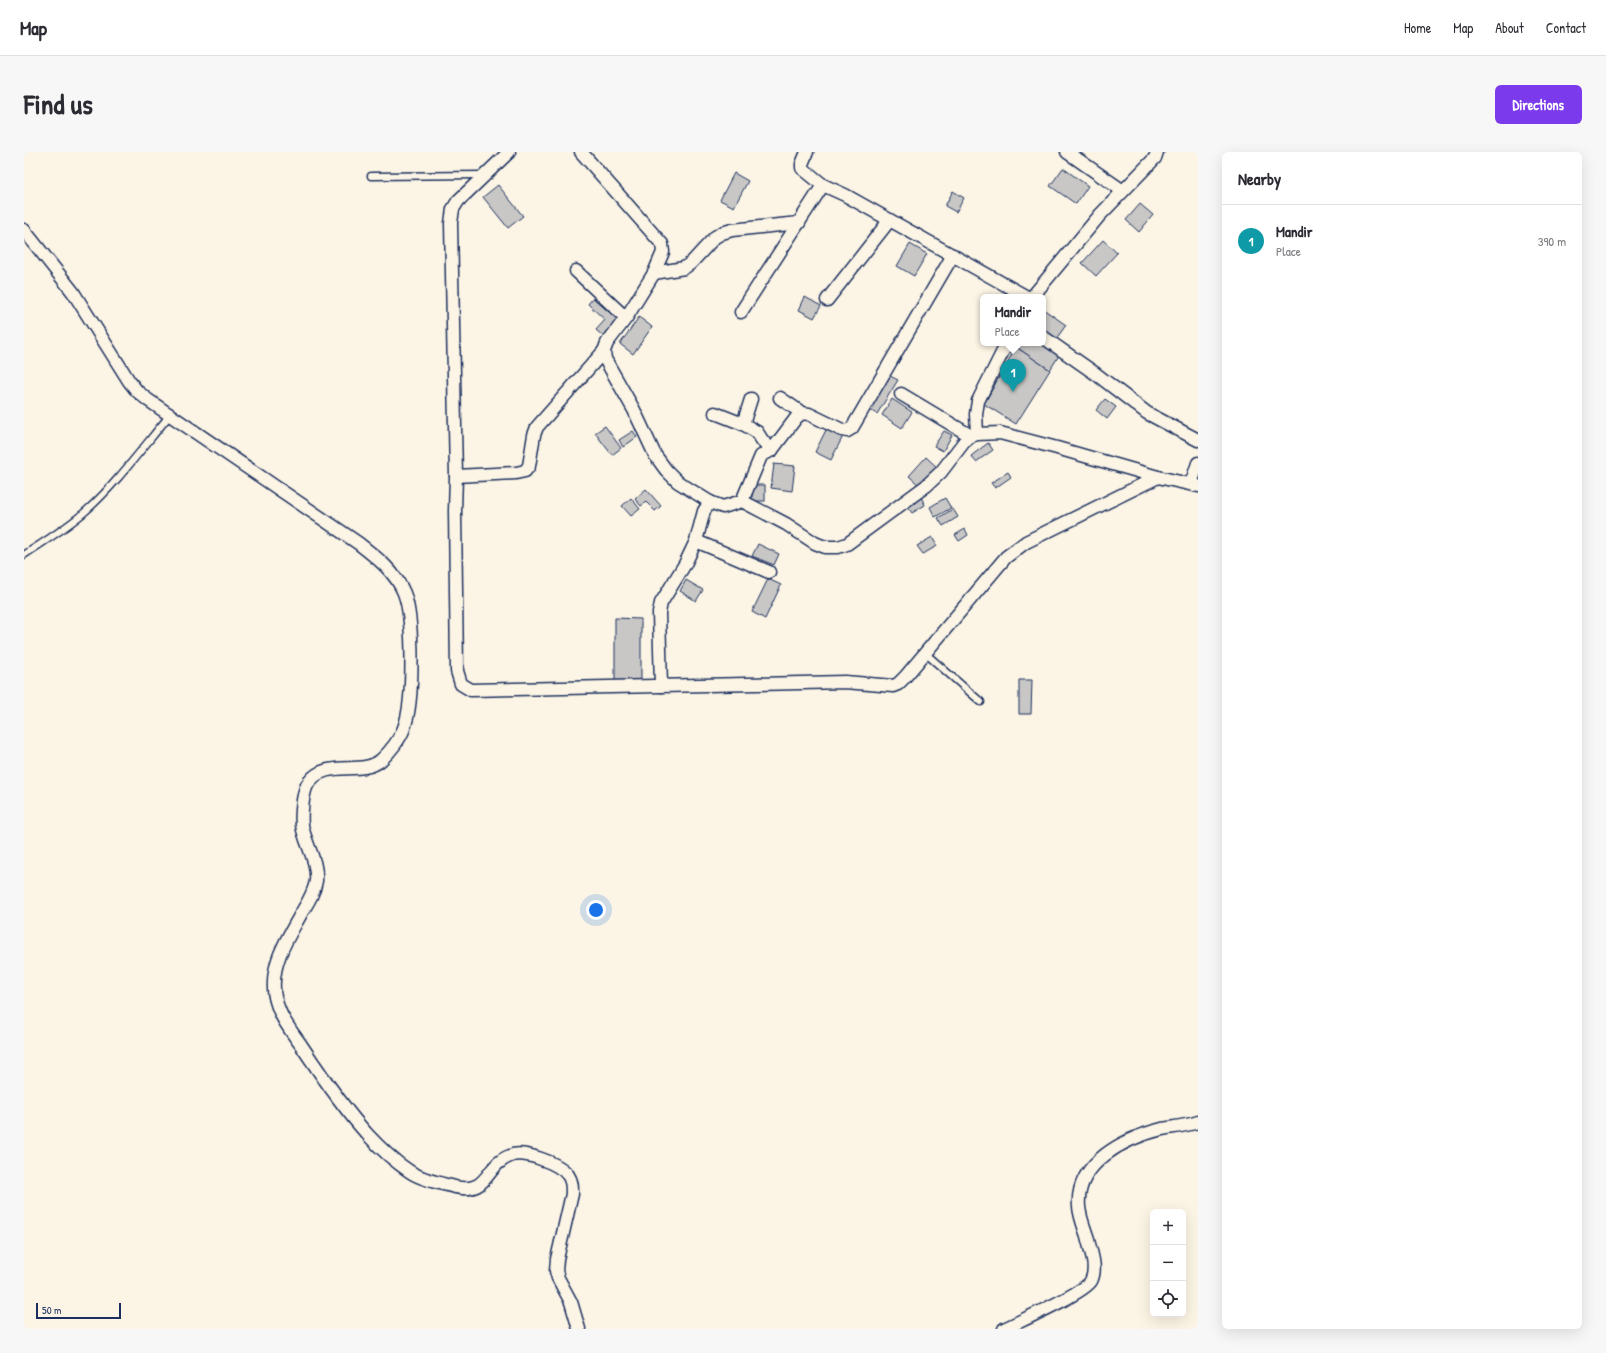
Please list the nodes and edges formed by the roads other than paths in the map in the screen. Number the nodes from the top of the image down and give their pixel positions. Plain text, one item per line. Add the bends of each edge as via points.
1 (509, 152) edge
2 (581, 152) edge
3 (807, 152) edge
4 (1067, 152) edge
5 (1157, 152) edge
6 (484, 175) junction
7 (370, 176) dead end
8 (823, 185) junction
9 (1123, 191) junction
10 (889, 221) junction
11 (799, 223) junction
12 (24, 230) edge
13 (953, 255) junction
14 (576, 271) dead end
15 (654, 273) junction
16 (1022, 294) edge
17 (1034, 294) edge
18 (827, 300) dead end
19 (740, 312) dead end
20 (626, 318) junction
21 (1046, 339) edge
22 (1006, 346) edge
23 (604, 351) junction
24 (901, 394) dead end
25 (780, 398) dead end
26 (751, 399) dead end
27 (715, 413) dead end
28 (802, 413) junction
29 (170, 416) junction
30 (743, 424) junction
31 (974, 435) junction
32 (1198, 440) edge
33 (772, 450) junction
34 (1198, 463) edge
35 (456, 476) junction
36 (1158, 477) junction
37 (1194, 485) edge
38 (742, 501) junction
39 (710, 502) junction
40 (696, 541) junction
41 (24, 555) edge
42 (769, 572) dead end
43 (925, 653) junction
44 (661, 686) junction
45 (981, 702) dead end
46 (1198, 1122) edge
47 (1185, 1126) junction
48 (1198, 1127) edge
49 (579, 1329) edge
50 (1004, 1329) edge

1 - 6 street
2 - 15 street via 662,244 663,252
3 - 8 street via 802,168
4 - 9 street
5 - 9 street via 1155,158
6 - 7 lane
6 - 35 street via 458,201 453,209 451,223
8 - 10 street
8 - 11 street
9 - 17 street
10 - 13 street
10 - 18 street
11 - 15 street via 722,232 684,268
11 - 19 street
12 - 29 street via 73,292 137,391
13 - 16 street
13 - 28 street via 852,428 842,430
14 - 20 street
15 - 20 street
20 - 23 street
21 - 32 street via 1147,413
22 - 31 street via 978,401
23 - 35 street via 538,427 529,466 525,471
23 - 39 street via 605,359 634,410 654,455 678,482
24 - 31 street
25 - 28 street
26 - 30 street
27 - 30 street
28 - 33 street
29 - 41 lane via 110,487 87,510
29 - 49 street via 334,526 382,562 404,593 410,616 410,699 402,733 379,761 370,766 319,772 308,782 305,791 302,825 315,864 316,880 312,895 276,964 274,989 281,1014 309,1057 368,1135 414,1174 459,1188 476,1187 500,1160 515,1154 524,1154 555,1164 565,1172 572,1184 572,1194 556,1271 571,1302
30 - 33 street via 757,432
31 - 36 street via 1000,433
31 - 38 street via 964,442 941,472 926,486 847,544 838,547 825,547 815,543 786,524
33 - 38 street via 761,456
34 - 37 street
35 - 44 street via 457,671 461,684 471,690
36 - 37 street
36 - 43 street via 1016,548
38 - 39 street via 723,507
39 - 40 street via 704,511
40 - 42 street
40 - 44 street via 661,603
43 - 44 street via 905,677 893,686 845,682
43 - 45 lane
46 - 47 street
47 - 48 lane
47 - 50 street via 1137,1137 1105,1154 1093,1165 1084,1178 1079,1194 1079,1208 1093,1261 1091,1280 1075,1294

